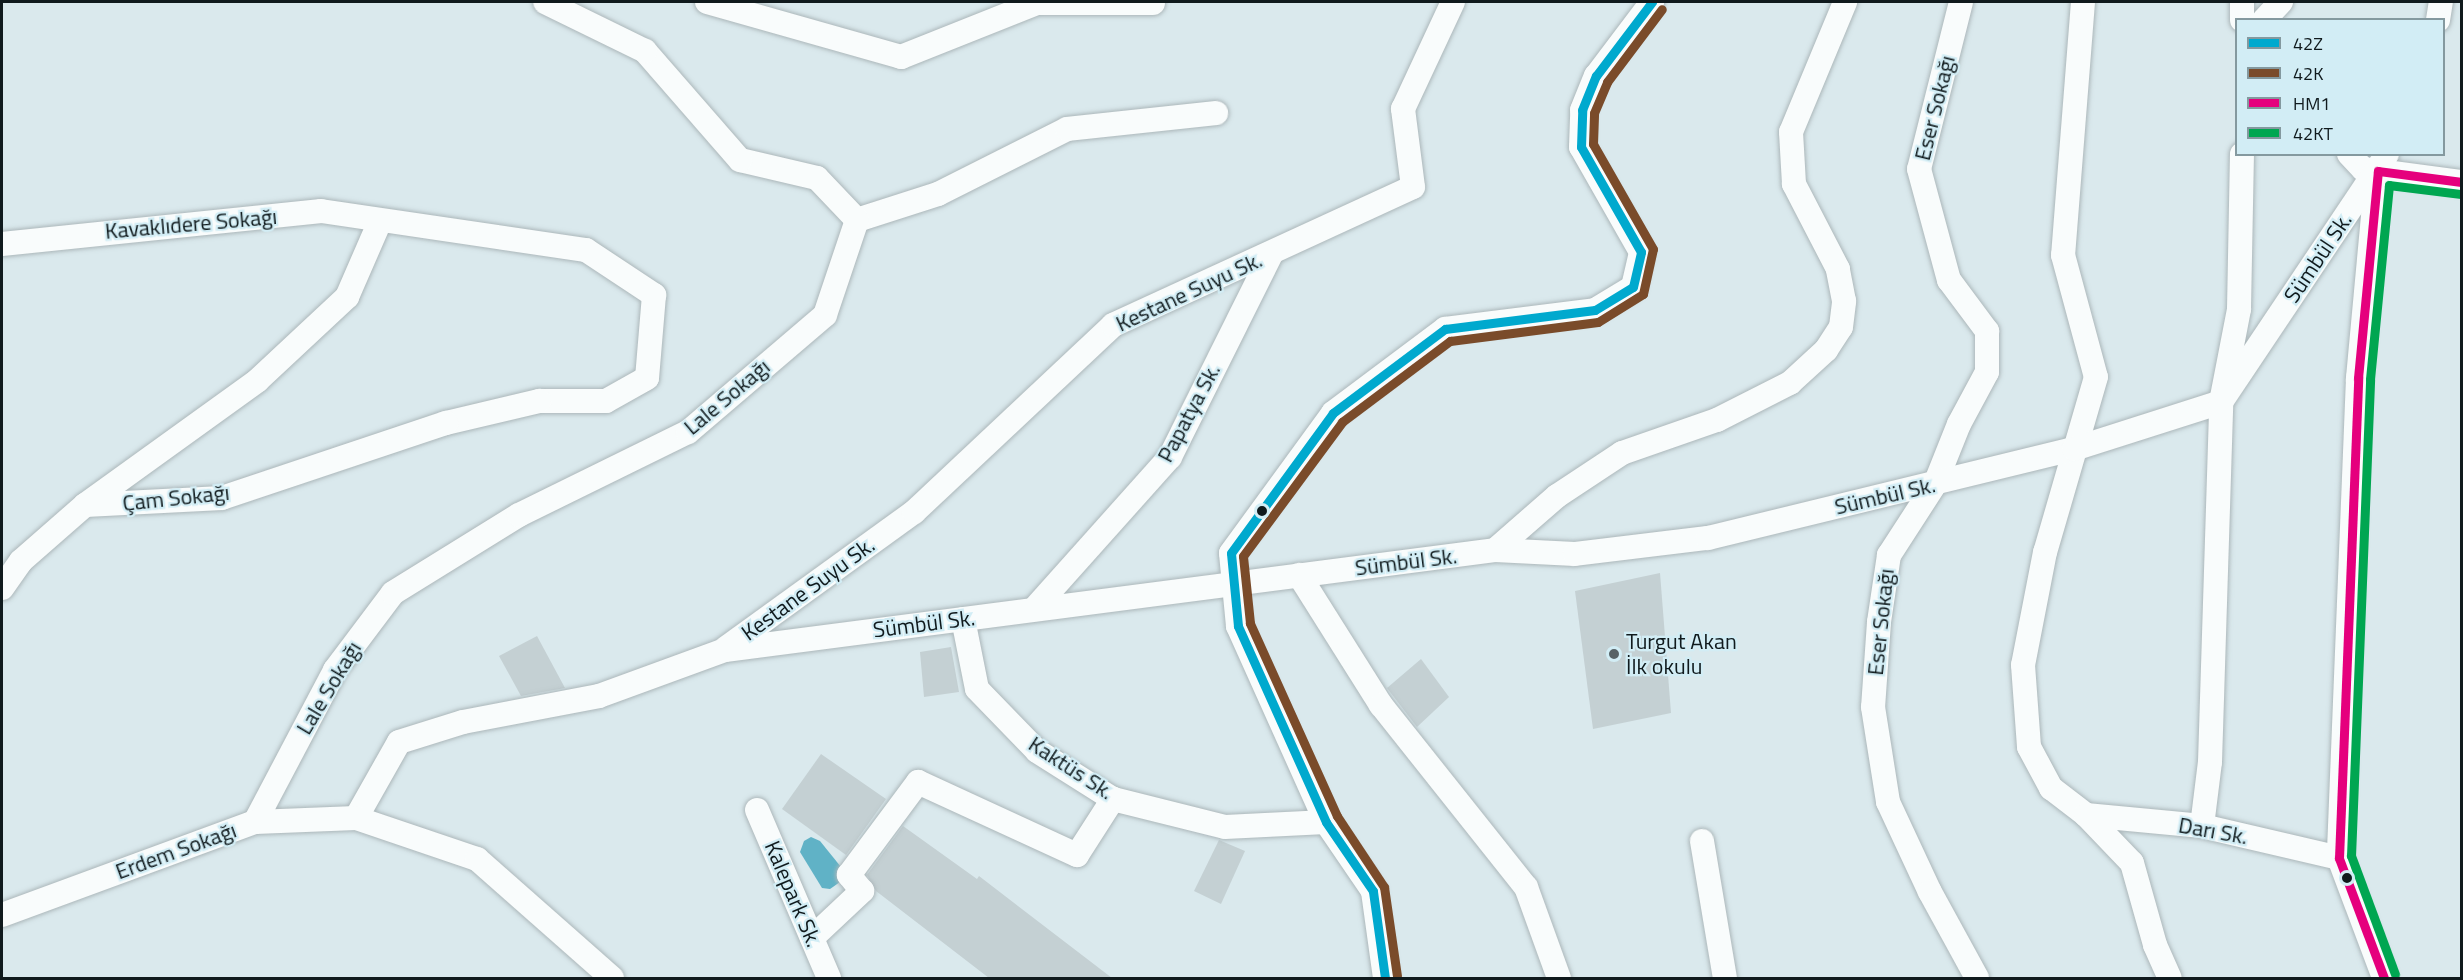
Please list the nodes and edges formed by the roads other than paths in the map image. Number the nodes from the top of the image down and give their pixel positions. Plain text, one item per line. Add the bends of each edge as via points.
1 (545, 2) edge
2 (707, 2) edge
3 (1453, 2) edge
4 (1652, 2) edge
5 (1845, 2) edge
6 (1961, 2) edge
7 (2083, 2) edge
8 (2242, 2) edge
9 (2281, 2) edge
10 (2441, 2) edge
11 (1152, 3) dead end
12 (2242, 18) edge
13 (2266, 18) edge
14 (2438, 18) edge
15 (1216, 113) dead end
16 (2242, 156) edge
17 (2351, 156) edge
18 (2382, 163) edge
19 (2462, 182) edge
20 (857, 220) junction
21 (380, 221) junction
22 (2, 244) edge
23 (1271, 254) junction
24 (2221, 402) junction
25 (446, 423) joint
26 (2074, 449) junction
27 (1935, 484) junction
28 (85, 506) junction
29 (1495, 550) junction
30 (1299, 575) junction
31 (1234, 584) junction
32 (2, 588) edge
33 (1034, 609) junction
34 (963, 619) junction
35 (725, 650) junction
36 (1113, 799) junction
37 (757, 810) dead end
38 (2086, 815) junction
39 (356, 818) junction
40 (255, 822) junction
41 (1326, 822) junction
42 (2202, 826) junction
43 (1702, 841) dead end
44 (2338, 858) junction
45 (2, 915) edge
46 (812, 938) junction
47 (612, 978) edge
48 (829, 978) edge
49 (1385, 978) edge
50 (1559, 978) edge
51 (1725, 978) edge
52 (1977, 978) edge
53 (2170, 978) edge
54 (2384, 978) edge

1 - 20 street via 645,51 740,160 817,178
2 - 11 street via 901,57 1037,3
3 - 23 street, Kestane Suyu Sk. via 1403,109 1413,188
4 - 31 street via 1596,76 1582,110 1581,147 1641,252 1633,287 1595,310 1445,329 1333,413 1231,553
5 - 29 street via 1791,132 1794,184 1838,269 1844,301 1841,327 1826,350 1790,382 1717,420 1622,453 1557,496
6 - 27 street, Eser Sokağı via 1919,169 1949,280 1987,330 1987,372 1959,424
7 - 26 street via 2063,255 2096,377
8 - 12 street
9 - 13 street
10 - 14 street
15 - 20 street via 1067,129 938,194
16 - 24 street via 2238,309
17 - 18 street via 2363,169
18 - 19 street
18 - 24 street, Sümbül Sk.
18 - 44 street via 2358,378
20 - 40 street, Lale Sokağı via 825,315 688,432 519,515 393,593 335,670
21 - 22 street, Kavaklıdere Sokağı via 321,211
21 - 25 street, Kavaklıdere Sokağı via 586,250 654,295 647,378 606,401 539,401
21 - 28 street via 347,297 258,380
23 - 33 street, Papatya Sk. via 1170,457
23 - 35 street, Kestane Suyu Sk. via 1113,325 914,512
24 - 26 street, Sümbül Sk.
24 - 42 street via 2210,762
25 - 28 street, Çam Sokağı via 222,498
26 - 27 street, Sümbül Sk.
26 - 38 street via 2045,552 2023,664 2029,747 2051,788
27 - 29 street, Sümbül Sk. via 1708,538 1575,554
27 - 52 street, Eser Sokağı via 1889,555 1873,707 1888,802 1930,892
28 - 32 street via 21,561
29 - 30 street, Sümbül Sk.
30 - 31 street, Sümbül Sk.
30 - 50 street via 1381,705 1526,888
31 - 33 street, Sümbül Sk.
31 - 41 street via 1238,626
33 - 34 street, Sümbül Sk.
34 - 35 street, Sümbül Sk.
34 - 36 street, Kaktüs Sk. via 977,689 1037,751
35 - 39 street, Sümbül Sk. via 599,696 464,722 399,742
36 - 41 street, Kaktüs Sk. via 1226,827
36 - 46 street via 1077,855 918,782 849,875 862,891
37 - 46 street, Kalepark Sk.
38 - 42 street, Darı Sk.
38 - 53 street via 2132,863
39 - 40 street, Erdem Sokağı
39 - 47 street via 477,859
40 - 45 street, Erdem Sokağı
41 - 49 street via 1373,891
42 - 44 street, Darı Sk.
43 - 51 street
44 - 54 street
46 - 48 street, Kalepark Sk.

